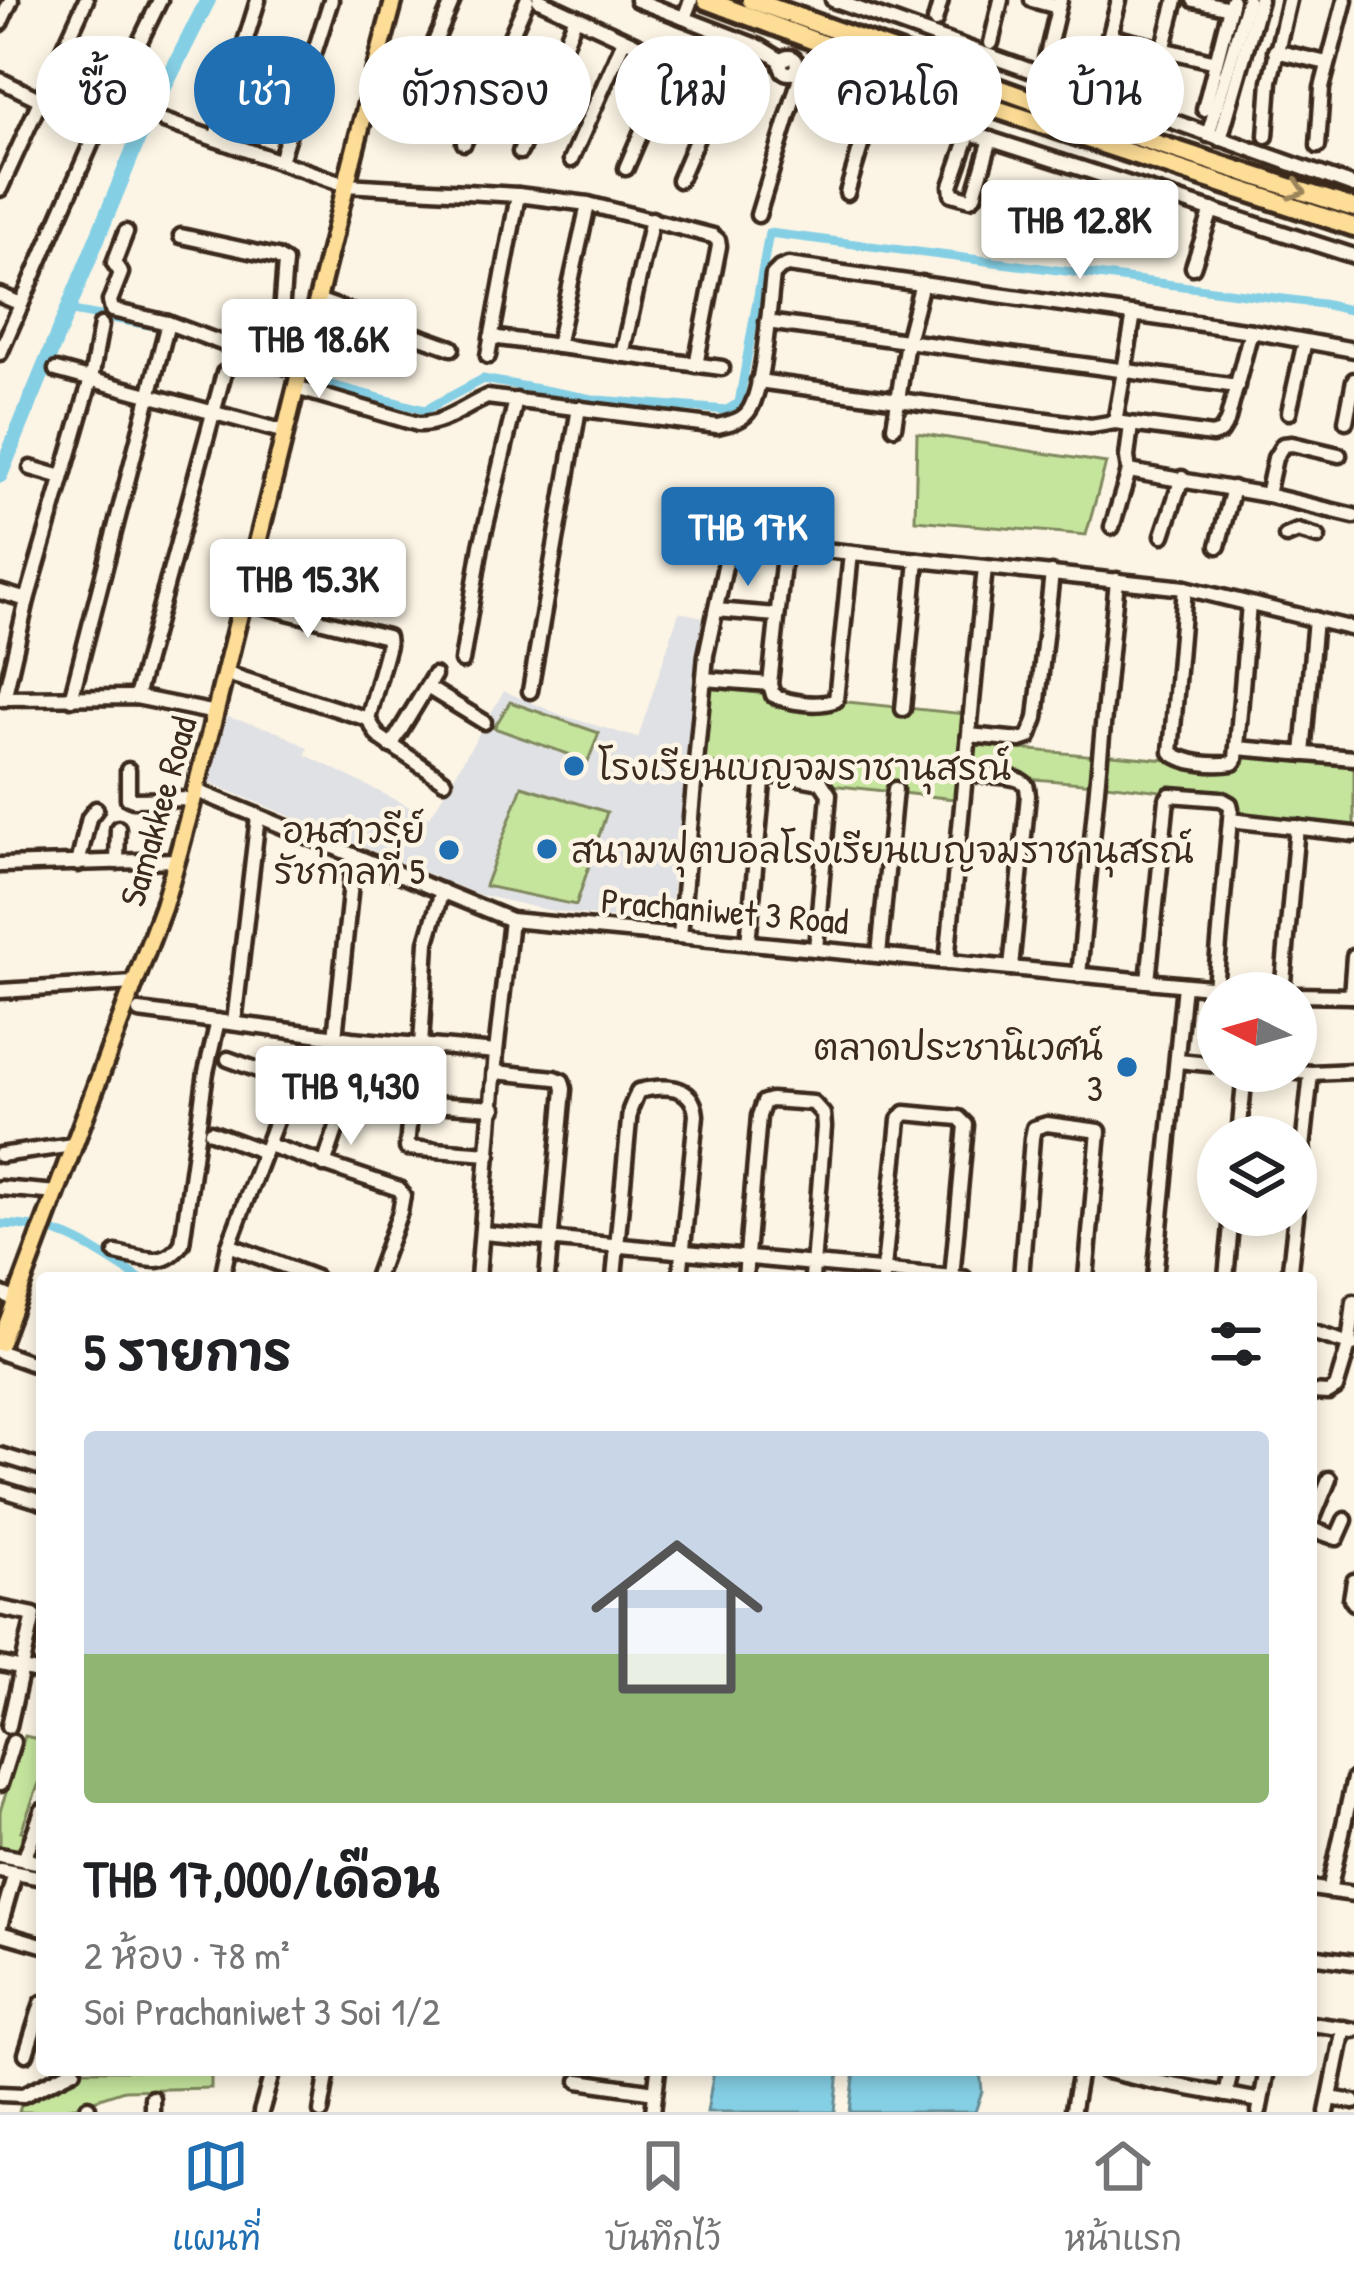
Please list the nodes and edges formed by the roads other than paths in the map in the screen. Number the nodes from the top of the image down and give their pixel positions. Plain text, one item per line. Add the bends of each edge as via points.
1 (11, 0) edge
2 (86, 0) edge
3 (160, 0) edge
4 (258, 0) edge
5 (331, 0) edge
6 (394, 0) edge
7 (453, 0) edge
8 (527, 0) edge
9 (539, 0) edge
10 (638, 0) edge
11 (691, 0) edge
12 (706, 0) edge
13 (752, 0) edge
14 (833, 0) edge
15 (941, 0) edge
16 (1001, 0) edge
17 (1032, 0) edge
18 (1119, 0) edge
19 (1176, 0) edge
20 (1194, 0) edge
21 (1248, 0) edge
22 (1260, 0) edge
23 (1289, 0) edge
24 (1345, 0) edge
25 (1059, 3) edge
26 (1231, 4) edge
27 (576, 17) junction
28 (684, 18) junction
29 (935, 21) dead end
30 (0, 24) edge
31 (69, 36) edge
32 (143, 36) edge
33 (247, 36) edge
34 (384, 36) edge
35 (438, 36) edge
36 (511, 36) edge
37 (616, 36) edge
38 (993, 36) edge
39 (1051, 36) edge
40 (1109, 36) edge
41 (1167, 36) edge
42 (1275, 51) junction
43 (1184, 55) edge
44 (615, 60) edge
45 (1216, 62) junction
46 (1327, 63) junction
47 (793, 66) joint
48 (0, 80) edge
49 (36, 98) edge
50 (36, 107) edge
51 (1204, 109) dead end
52 (359, 129) edge
53 (1266, 136) dead end
54 (1214, 137) junction
55 (1002, 143) edge
56 (91, 144) edge
57 (230, 144) edge
58 (636, 144) edge
59 (694, 144) edge
60 (862, 144) edge
61 (966, 144) edge
62 (990, 144) edge
63 (1318, 146) dead end
64 (520, 152) dead end
65 (280, 160) junction
66 (571, 160) dead end
67 (626, 168) dead end
68 (679, 180) dead end
69 (346, 185) junction
70 (1354, 186) edge
71 (0, 189) edge
72 (847, 193) dead end
73 (518, 195) junction
74 (588, 204) junction
75 (1354, 208) edge
76 (1213, 210) junction
77 (758, 215) dead end
78 (652, 219) junction
79 (1354, 227) edge
80 (126, 232) dead end
81 (181, 236) dead end
82 (1354, 256) edge
83 (1193, 267) dead end
84 (922, 283) junction
85 (0, 295) edge
86 (317, 300) junction
87 (20, 304) junction
88 (1134, 314) junction
89 (767, 322) junction
90 (101, 325) dead end
91 (167, 327) junction
92 (1251, 331) junction
93 (491, 338) junction
94 (1305, 340) junction
95 (907, 341) junction
96 (556, 346) junction
97 (452, 348) dead end
98 (1354, 350) edge
99 (0, 353) edge
100 (622, 355) junction
101 (488, 356) dead end
102 (696, 364) junction
103 (277, 365) junction
104 (722, 368) dead end
105 (56, 370) dead end
106 (1124, 370) junction
107 (224, 373) dead end
108 (91, 379) junction
109 (298, 380) junction
110 (1354, 380) edge
111 (758, 381) junction
112 (1237, 386) junction
113 (150, 396) junction
114 (516, 400) junction
115 (897, 400) junction
116 (579, 408) junction
117 (1289, 412) dead end
118 (213, 414) junction
119 (1346, 421) dead end
120 (1115, 422) junction
121 (1131, 425) junction
122 (894, 427) dead end
123 (285, 432) junction
124 (1340, 455) dead end
125 (31, 468) dead end
126 (1129, 471) junction
127 (62, 477) junction
128 (1182, 478) junction
129 (1233, 488) junction
130 (1267, 495) junction
131 (1303, 503) junction
132 (1354, 516) edge
133 (1112, 527) dead end
134 (1162, 535) dead end
135 (1318, 537) dead end
136 (785, 546) junction
137 (1218, 546) dead end
138 (850, 553) junction
139 (916, 560) junction
140 (985, 567) junction
141 (1052, 573) junction
142 (1117, 580) junction
143 (1185, 588) junction
144 (0, 592) edge
145 (27, 600) junction
146 (243, 601) junction
147 (1249, 604) junction
148 (716, 610) junction
149 (776, 615) junction
150 (1315, 619) junction
151 (1354, 629) edge
152 (6, 661) edge
153 (462, 661) dead end
154 (226, 674) junction
155 (704, 679) junction
156 (770, 684) junction
157 (530, 691) dead end
158 (136, 697) junction
159 (2, 699) edge
160 (71, 699) junction
161 (903, 709) dead end
162 (216, 712) junction
163 (368, 719) junction
164 (484, 722) dead end
165 (969, 735) junction
166 (391, 746) junction
167 (1237, 748) junction
168 (1303, 754) junction
169 (1354, 758) edge
170 (128, 770) dead end
171 (965, 774) junction
172 (444, 781) dead end
173 (895, 789) dead end
174 (195, 795) junction
175 (96, 809) dead end
176 (258, 816) junction
177 (1231, 820) junction
178 (1297, 827) junction
179 (118, 828) dead end
180 (1354, 834) edge
181 (354, 855) junction
182 (177, 860) junction
183 (117, 862) junction
184 (78, 864) junction
185 (0, 865) edge
186 (442, 891) junction
187 (511, 920) junction
188 (680, 936) junction
189 (748, 943) junction
190 (816, 949) junction
191 (880, 956) junction
192 (1354, 956) edge
193 (947, 962) junction
194 (1010, 968) junction
195 (1217, 972) edge
196 (1284, 972) edge
197 (1079, 975) junction
198 (1148, 981) junction
199 (134, 983) junction
200 (1184, 985) junction
201 (1197, 986) edge
202 (0, 991) edge
203 (1317, 995) edge
204 (1352, 996) edge
205 (139, 1011) dead end
206 (218, 1021) junction
207 (234, 1023) junction
208 (335, 1036) junction
209 (421, 1046) junction
210 (496, 1052) junction
211 (228, 1059) dead end
212 (1178, 1061) junction
213 (298, 1063) dead end
214 (1197, 1063) edge
215 (356, 1071) dead end
216 (1354, 1071) edge
217 (495, 1072) junction
218 (1317, 1073) edge
219 (291, 1082) junction
220 (494, 1108) junction
221 (211, 1132) dead end
222 (73, 1145) junction
223 (390, 1148) dead end
224 (407, 1148) junction
225 (266, 1149) junction
226 (489, 1154) junction
227 (0, 1155) edge
228 (324, 1165) junction
229 (0, 1188) edge
230 (57, 1193) junction
231 (483, 1233) junction
232 (1230, 1236) edge
233 (1294, 1236) edge
234 (550, 1239) junction
235 (229, 1245) junction
236 (617, 1246) junction
237 (682, 1252) junction
238 (116, 1253) dead end
239 (746, 1258) junction
240 (812, 1271) edge
241 (223, 1272) edge
242 (300, 1272) edge
243 (378, 1272) edge
244 (479, 1272) edge
245 (547, 1272) edge
246 (615, 1272) edge
247 (680, 1272) edge
248 (745, 1272) edge
249 (883, 1272) edge
250 (953, 1272) edge
251 (1022, 1272) edge
252 (1087, 1272) edge
253 (1156, 1272) edge
254 (1227, 1272) edge
255 (1290, 1272) edge
256 (35, 1276) edge
257 (0, 1293) edge
258 (17, 1300) junction
259 (1354, 1302) edge
260 (1317, 1334) edge
261 (1, 1342) edge
262 (1352, 1345) edge
263 (36, 1363) edge
264 (1317, 1392) edge
265 (0, 1455) edge
266 (36, 1466) edge
267 (1329, 1479) dead end
268 (0, 1489) edge
269 (36, 1500) edge
270 (1317, 1510) edge
271 (1346, 1520) dead end
272 (1317, 1529) edge
273 (1354, 1581) edge
274 (1354, 1603) edge
275 (0, 1608) edge
276 (0, 1664) edge
277 (22, 1669) junction
278 (36, 1672) edge
279 (9, 1726) dead end
280 (13, 1742) dead end
281 (1354, 1779) edge
282 (0, 1784) edge
283 (36, 1827) edge
284 (0, 1855) edge
285 (24, 1860) junction
286 (36, 1862) edge
287 (8, 1872) edge
288 (1317, 1889) edge
289 (1329, 1891) junction
290 (1354, 1894) edge
291 (0, 1929) edge
292 (36, 1943) edge
293 (1317, 1957) edge
294 (1354, 1962) edge
295 (36, 2022) edge
296 (1317, 2025) edge
297 (1349, 2029) edge
298 (26, 2054) dead end
299 (62, 2076) edge
300 (270, 2076) edge
301 (327, 2076) edge
302 (657, 2076) edge
303 (1079, 2076) edge
304 (1133, 2076) edge
305 (1230, 2076) edge
306 (1266, 2076) edge
307 (579, 2081) dead end
308 (655, 2092) junction
309 (0, 2094) edge
310 (1226, 2095) junction
311 (1354, 2102) edge
312 (1328, 2105) edge
313 (1260, 2106) edge
314 (1073, 2109) dead end
315 (261, 2112) edge
316 (321, 2112) edge
317 (653, 2112) edge

1 - 30 street
2 - 31 street
3 - 32 street
4 - 33 street
5 - 65 street
6 - 34 main road, Samakkee Road
7 - 35 street
8 - 36 street
9 - 27 street
10 - 28 street
11 - 28 street
12 - 79 highway via 987,106
13 -> 75 highway
14 - 54 street
15 - 29 street
16 - 38 street
17 - 25 street
18 - 40 street
19 - 41 street
20 - 26 street
21 - 54 street
22 - 54 street
23 - 42 street
24 - 46 street
25 - 39 street
26 - 45 street
27 - 37 street
27 - 64 street
28 - 47 street
42 - 46 street
42 - 53 street
43 - 45 street
44 - 66 street
45 - 51 street
46 - 63 street
47 - 77 street
48 - 49 street
50 - 71 street
52 - 69 main road, Samakkee Road
54 - 70 street
55 - 76 street
56 - 87 street
57 - 65 street
58 - 67 street
59 - 68 street
60 - 72 street
61 - 62 street via 951,186 952,194 970,199
65 - 69 street
69 - 73 street
69 - 86 main road, Samakkee Road
73 - 74 street
73 - 93 street
74 - 78 street
74 - 96 street
76 - 82 street
76 - 83 street
78 - 100 street
78 - 102 street via 718,240
80 - 91 street via 110,308
81 - 103 street via 284,260
84 - 88 street
84 - 89 street via 788,265 773,275
84 - 95 street
85 - 87 street
86 - 97 street
86 - 109 main road, Samakkee Road
87 - 99 street
88 - 92 street
88 - 106 street
89 - 95 street
89 - 111 street
90 - 108 street
91 - 103 street
91 - 113 street
92 - 94 street
92 - 112 street
93 - 96 street
93 - 101 street
94 - 98 street
94 - 117 street
95 - 106 street
95 - 115 street
96 - 100 street
100 - 102 street
102 - 104 street
103 - 109 street
105 - 108 street
106 - 112 street
106 - 120 street
107 - 118 street
108 - 113 street
108 - 127 street
109 - 114 street via 418,424 435,424 487,397
109 - 123 main road, Samakkee Road
110 - 119 street
111 - 115 street
111 - 116 street via 752,407 717,426
112 - 121 street via 1221,432
113 - 118 street
113 - 160 street
114 - 116 street
114 - 153 street
115 - 120 street via 1091,426
115 - 122 street
116 - 157 street
118 - 123 street
118 - 158 street
120 - 121 street
121 - 126 street
123 - 146 main road, Samakkee Road
124 - 130 street via 1283,445
125 - 127 street
126 - 128 street
126 - 133 street
127 - 145 street
128 - 129 street
128 - 134 street
129 - 130 street
129 - 137 street
130 - 131 street
131 - 132 street
131 - 135 street via 1292,534
136 - 138 street
136 - 148 street via 734,544
136 - 149 street
138 - 139 street
138 - 156 street via 838,694 832,703 777,698
139 - 140 street
139 - 161 street
140 - 141 street
140 - 165 street
141 - 142 street
141 - 165 street via 1029,737
142 - 143 street
142 - 197 street
143 - 147 street
143 - 167 street via 1171,752 1233,763
144 - 145 street
145 - 152 street
146 - 154 main road, Samakkee Road
146 - 163 street via 387,638
147 - 150 street
147 - 167 street
148 - 149 street
148 - 155 street
149 - 156 street
150 - 151 street
150 - 168 street
152 - 159 street
154 - 162 main road, Samakkee Road
154 - 163 street
155 - 156 street
155 - 188 street
158 - 160 street
158 - 162 street
159 - 160 street
162 - 174 main road, Samakkee Road
163 - 166 street
164 - 166 street via 430,681
165 - 171 street
166 - 172 street
167 - 168 street
168 - 169 street
170 - 174 street via 133,800
171 - 193 street
171 - 194 street via 1027,786
173 - 191 street
174 - 176 street, Prachaniwet 3 Road
174 - 182 main road, Samakkee Road
175 - 184 street
176 - 181 street, Prachaniwet 3 Road
176 - 207 street
177 - 178 street
177 - 195 street
177 - 198 street via 1225,800 1166,799
178 - 180 street
178 - 196 street
179 - 183 street
181 - 186 street, Prachaniwet 3 Road
181 - 208 street
182 - 183 street
182 - 199 main road, Samakkee Road
183 - 184 street
184 - 185 street
186 - 187 street, Prachaniwet 3 Road
186 - 209 street via 427,942
187 - 188 street, Prachaniwet 3 Road
187 - 210 street
188 - 189 street, Prachaniwet 3 Road
189 - 190 street, Prachaniwet 3 Road
189 - 190 street via 763,783 774,775 820,782 829,794
190 - 191 street, Prachaniwet 3 Road
191 - 193 street, Prachaniwet 3 Road
192 - 204 street
193 - 194 street, Prachaniwet 3 Road
194 - 197 street, Prachaniwet 3 Road
197 - 198 street, Prachaniwet 3 Road
198 - 200 street, Prachaniwet 3 Road
199 - 202 street
199 - 222 main road, Samakkee Road
200 - 201 street, Prachaniwet 3 Road
200 - 212 street
203 - 204 street
205 - 206 street
206 - 207 street
206 - 238 street via 182,1243 166,1260
207 - 208 street
208 - 209 street
209 - 210 street
210 - 217 street
211 - 219 street
212 - 214 street
212 - 253 street
213 - 219 street
215 - 228 street
216 - 218 street
217 - 220 street
217 - 234 street via 562,1081
219 - 225 street
220 - 224 street via 416,1103
220 - 226 street
221 - 225 street
222 - 227 street
222 - 230 main road, Samakkee Road
223 - 224 street
224 - 226 street
225 - 228 street
225 - 235 street
226 - 231 street
228 - 243 street via 403,1196
229 - 230 street
230 - 256 main road, Samakkee Road
231 - 234 street
231 - 244 street
232 - 254 street
233 - 255 street
234 - 236 street
234 - 245 street
235 - 241 street
235 - 242 street
236 - 237 street
236 - 237 street via 634,1097 645,1088 682,1090 695,1114
236 - 246 street
237 - 239 street
237 - 247 street
239 - 240 street
239 - 240 street via 761,1108 771,1100 813,1103 824,1127
239 - 248 street
249 - 250 street via 905,1113 967,1125
251 - 252 street via 1032,1138 1047,1124 1099,1131
256 - 258 main road, Samakkee Road
257 - 258 street
258 - 261 main road, Samakkee Road
259 - 262 street
260 - 262 street
261 - 263 street
262 - 264 street via 1336,1388
265 - 266 street
267 - 270 street
268 - 269 street
271 - 272 street via 1337,1538
273 - 274 street
275 - 277 street via 34,1615
276 - 277 street
277 - 278 street
277 - 279 street
280 - 282 street
281 - 289 street
283 - 285 street
284 - 285 street
285 - 286 street
287 - 291 street
288 - 289 street
289 - 290 street
291 - 292 street
293 - 294 street
295 - 298 street
296 - 297 street
297 - 312 street
299 - 309 street via 23,2095
300 - 315 street
301 - 316 street
302 - 308 street
303 - 314 street
304 - 310 street
305 - 310 street
306 - 313 street
307 - 308 street
308 - 317 street
310 - 313 street
311 - 312 street

